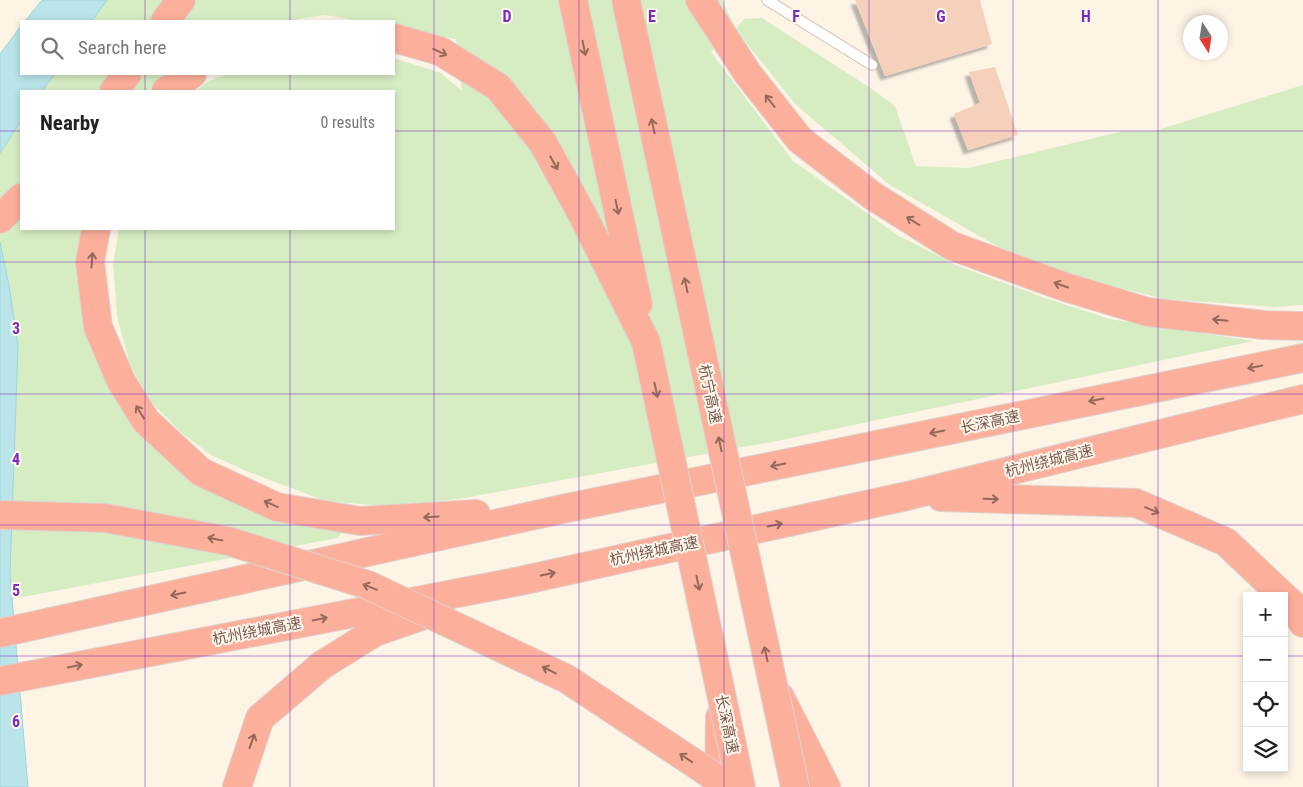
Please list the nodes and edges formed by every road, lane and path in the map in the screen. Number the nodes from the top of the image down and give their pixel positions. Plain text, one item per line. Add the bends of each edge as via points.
1 (181, 0) edge
2 (573, 0) edge
3 (626, 0) edge
4 (700, 0) edge
5 (767, 0) edge
6 (166, 20) edge
7 (395, 38) edge
8 (872, 65) dead end
9 (126, 75) edge
10 (190, 75) edge
11 (115, 90) edge
12 (168, 90) edge
13 (20, 199) edge
14 (0, 219) edge
15 (96, 230) edge
16 (1303, 326) edge
17 (646, 342) junction
18 (1303, 358) edge
19 (1303, 399) edge
20 (908, 496) junction
21 (567, 508) junction
22 (0, 515) edge
23 (520, 580) junction
24 (1280, 592) edge
25 (1288, 600) edge
26 (1303, 623) edge
27 (12, 630) edge
28 (0, 681) edge
29 (772, 683) junction
30 (721, 693) junction
31 (237, 787) edge
32 (719, 787) edge
33 (724, 787) edge
34 (741, 787) edge
35 (795, 787) edge
36 (826, 787) edge

1 - 6 highway
2 -> 17 highway
29 -> 3 highway, 杭宁高速, bridge
16 -> 4 highway via 1264,325 1148,312 952,246 873,196 800,140 748,74
5 - 8 lane
7 -> 17 highway via 440,50 498,86 543,143
9 - 11 highway
10 - 12 highway
13 - 14 highway
21 -> 15 highway via 360,521 277,507 201,472 146,421 121,382 98,327 90,262
17 -> 30 highway, 长深高速, bridge
18 -> 21 highway, 长深高速
19 - 20 highway, 杭州绕城高速
23 -> 20 highway, 杭州绕城高速
20 -> 24 highway via 1136,503 1226,542
21 -> 27 highway
33 -> 22 highway, bridge via 709,773 567,679 368,586 209,537 105,518
28 -> 23 highway, 杭州绕城高速
31 -> 23 highway via 260,718 322,665 375,632
25 - 26 highway
29 - 35 highway, 杭宁高速, bridge
29 - 36 highway, bridge
30 - 32 highway, bridge
30 - 34 highway, 长深高速, bridge

